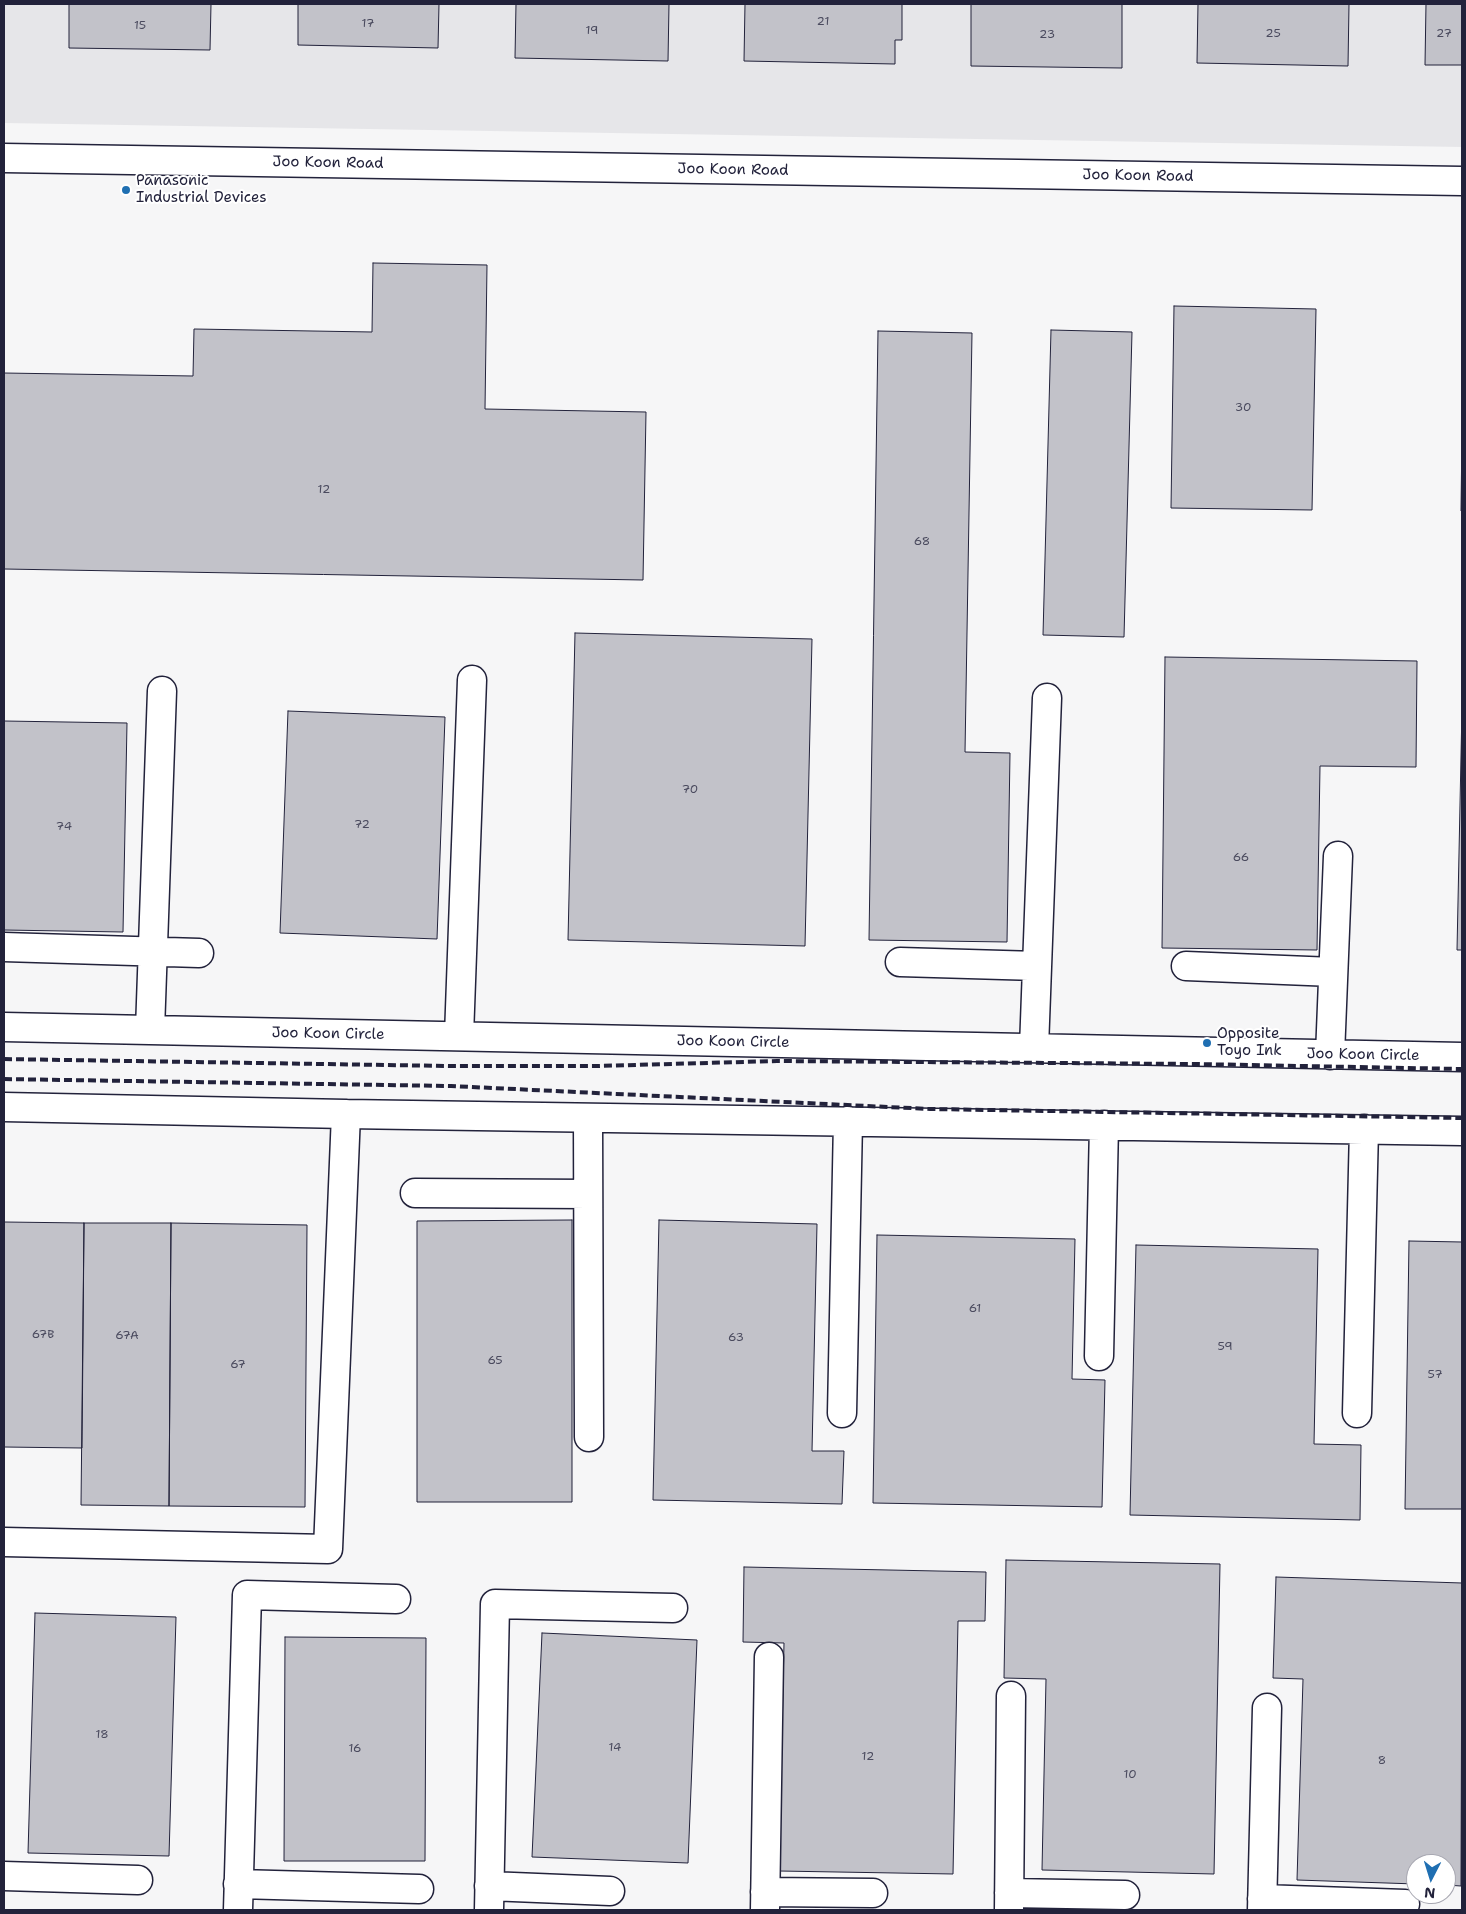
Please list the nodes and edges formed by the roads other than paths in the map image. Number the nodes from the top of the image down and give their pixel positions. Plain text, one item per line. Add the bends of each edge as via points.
1 (4, 158) edge
2 (1462, 181) edge
3 (472, 680) dead end
4 (162, 692) dead end
5 (1047, 698) dead end
6 (1338, 856) dead end
7 (4, 947) edge
8 (154, 951) junction
9 (200, 953) dead end
10 (900, 962) dead end
11 (1037, 966) junction
12 (1186, 966) dead end
13 (1333, 972) junction
14 (4, 1027) edge
15 (150, 1030) junction
16 (459, 1036) junction
17 (1034, 1048) junction
18 (1330, 1055) junction
19 (1462, 1057) edge
20 (4, 1107) edge
21 (346, 1114) junction
22 (588, 1118) junction
23 (848, 1121) junction
24 (1104, 1125) junction
25 (1364, 1129) junction
26 (1462, 1130) edge
27 (415, 1193) dead end
28 (588, 1194) junction
29 (1099, 1356) dead end
30 (842, 1413) dead end
31 (1357, 1413) dead end
32 (589, 1437) dead end
33 (4, 1542) edge
34 (396, 1599) dead end
35 (673, 1608) dead end
36 (769, 1657) dead end
37 (1011, 1696) dead end
38 (1267, 1708) dead end
39 (4, 1876) edge
40 (138, 1880) dead end
41 (419, 1889) dead end
42 (610, 1891) dead end
43 (872, 1893) dead end
44 (1125, 1895) dead end
45 (238, 1897) edge
46 (489, 1898) edge
47 (765, 1901) edge
48 (1009, 1902) edge
49 (1262, 1904) edge
50 (1405, 1904) dead end

1 - 2 street, Joo Koon Road
3 - 16 street
4 - 8 street
5 - 11 street
6 - 13 street
7 - 8 street
8 - 9 street
8 - 15 street
10 - 11 street
11 - 17 street
12 - 13 street
13 - 18 street
14 - 15 street, Joo Koon Circle
15 - 16 street, Joo Koon Circle
16 - 17 street, Joo Koon Circle
17 - 18 street, Joo Koon Circle
18 - 19 street, Joo Koon Circle
20 - 21 street
21 - 22 street
21 - 33 street via 328,1549
22 - 23 street
22 - 28 street
23 - 24 street
23 - 30 street
24 - 25 street
24 - 29 street
25 - 26 street
25 - 31 street
27 - 28 street
28 - 32 street
34 - 45 street via 247,1594
35 - 46 street via 495,1604
36 - 47 street
37 - 48 street
38 - 49 street
39 - 40 street
41 - 45 street
42 - 46 street
43 - 47 street
44 - 48 street
49 - 50 street

